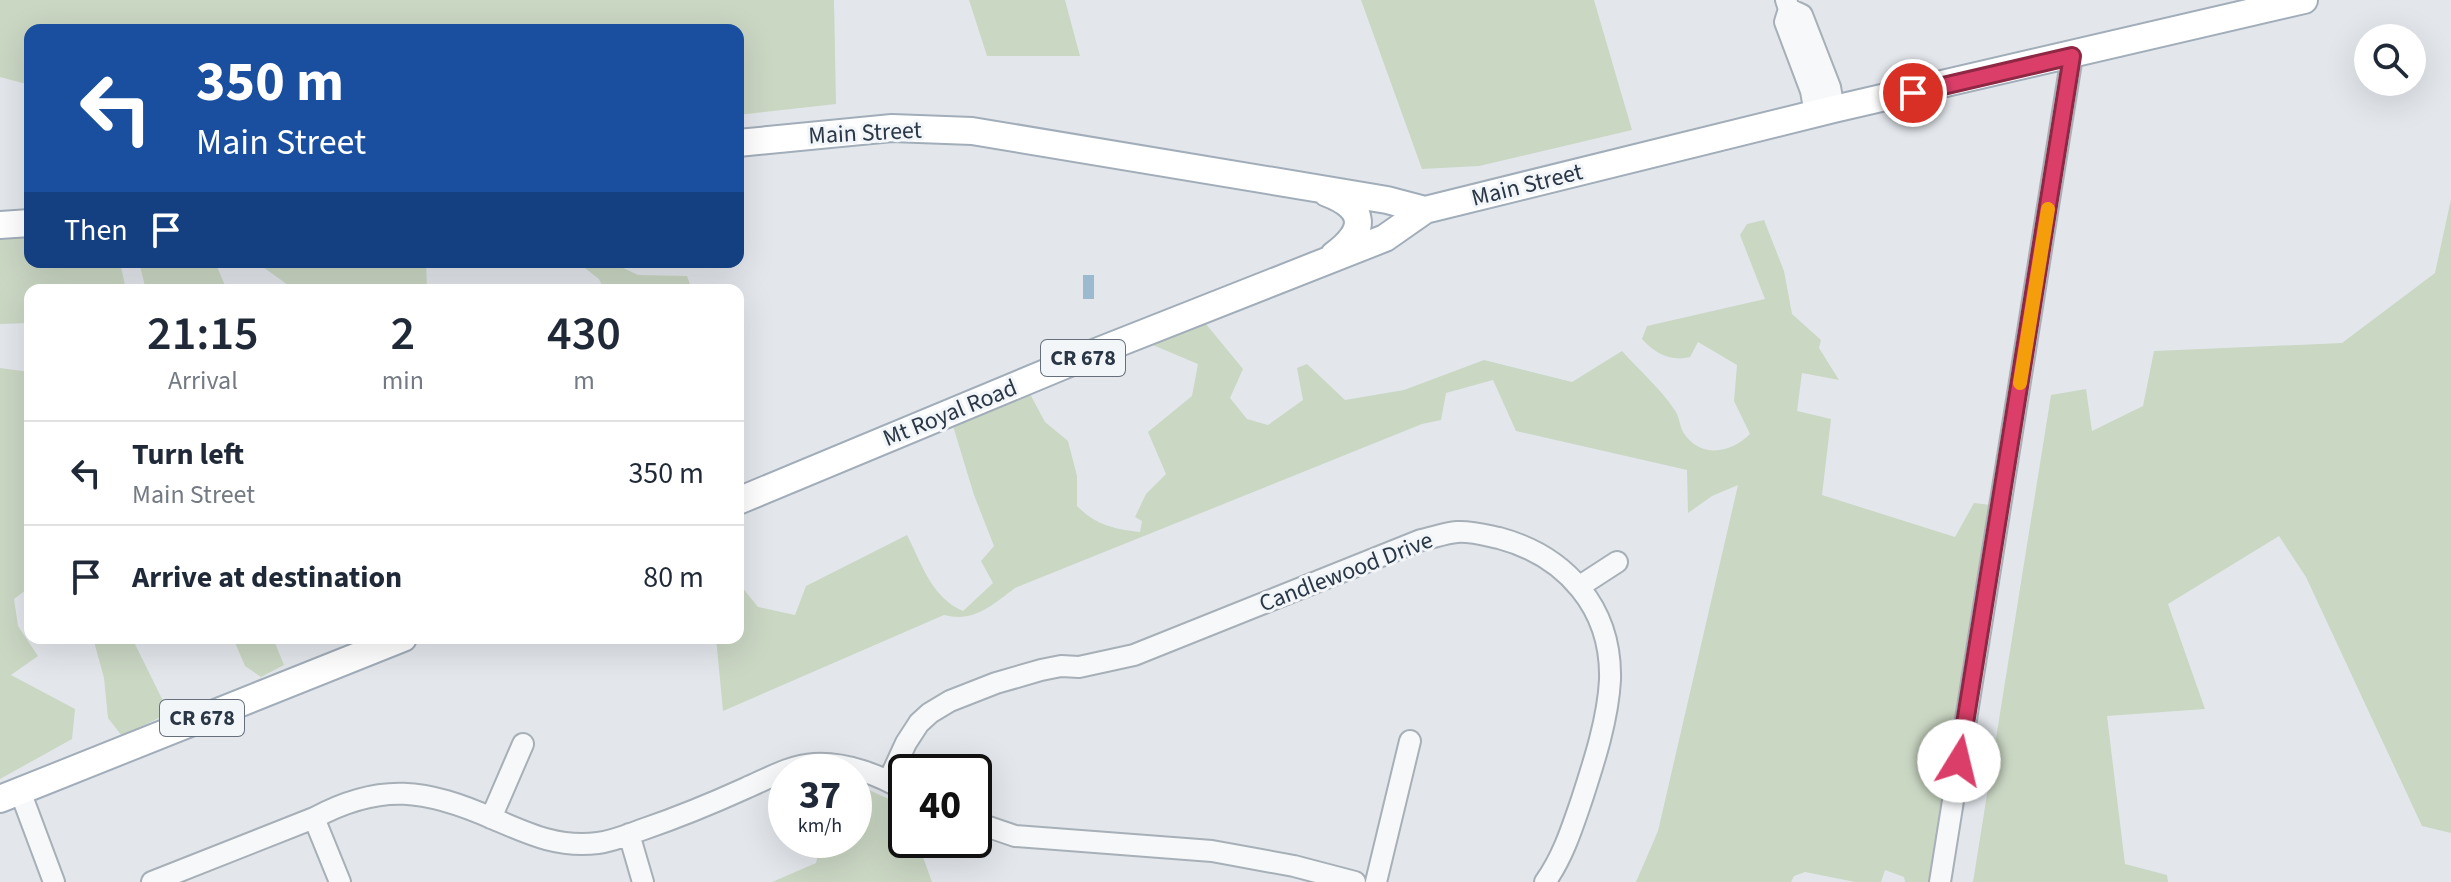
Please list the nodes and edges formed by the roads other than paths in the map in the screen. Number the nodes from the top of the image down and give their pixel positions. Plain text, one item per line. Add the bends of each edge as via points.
1 (2304, 0) edge
2 (1787, 5) edge
3 (2072, 56) junction
4 (1825, 112) junction
5 (744, 142) edge
6 (1300, 186) junction
7 (1425, 210) junction
8 (24, 223) edge
9 (0, 225) edge
10 (1326, 261) junction
11 (744, 499) edge
12 (1617, 562) dead end
13 (1580, 586) junction
14 (388, 644) edge
15 (1410, 741) dead end
16 (523, 744) dead end
17 (904, 754) edge
18 (888, 783) edge
19 (10, 795) edge
20 (314, 818) junction
21 (491, 818) junction
22 (992, 828) edge
23 (629, 834) junction
24 (54, 882) edge
25 (152, 882) edge
26 (340, 882) edge
27 (643, 882) edge
28 (1355, 882) edge
29 (1376, 882) edge
30 (1545, 882) edge
31 (1940, 882) edge

1 - 3 main road, Main Street
2 - 4 street via 1802,15 1830,87
3 - 4 main road, Main Street
3 - 31 street
4 - 7 main road, Main Street
5 - 6 main road, Main Street via 892,128 972,131
6 - 7 main road, Main Street
6 - 10 main road via 1340,198 1358,217 1353,241
7 - 10 main road, Mt Royal Road / CR 678 via 1385,238
8 - 9 main road
10 - 11 main road, Mt Royal Road / CR 678
12 - 13 street
13 - 17 street, Candlewood Drive via 1563,569 1512,541 1457,532 1421,540 1134,655 1041,670 950,701 919,723
13 - 30 street, Candlewood Drive via 1598,616 1610,679 1586,786 1560,858
14 - 19 main road, CR 678
15 - 29 street
16 - 21 street
18 - 23 street, Candlewood Drive via 837,764 812,764
19 - 24 street
20 - 21 street, Candlewood Drive via 351,801 390,792 441,799
20 - 25 street, Candlewood Drive
20 - 26 street
21 - 23 street, Candlewood Drive via 560,844 601,843
22 - 28 street via 1015,836 1212,851
23 - 27 street

